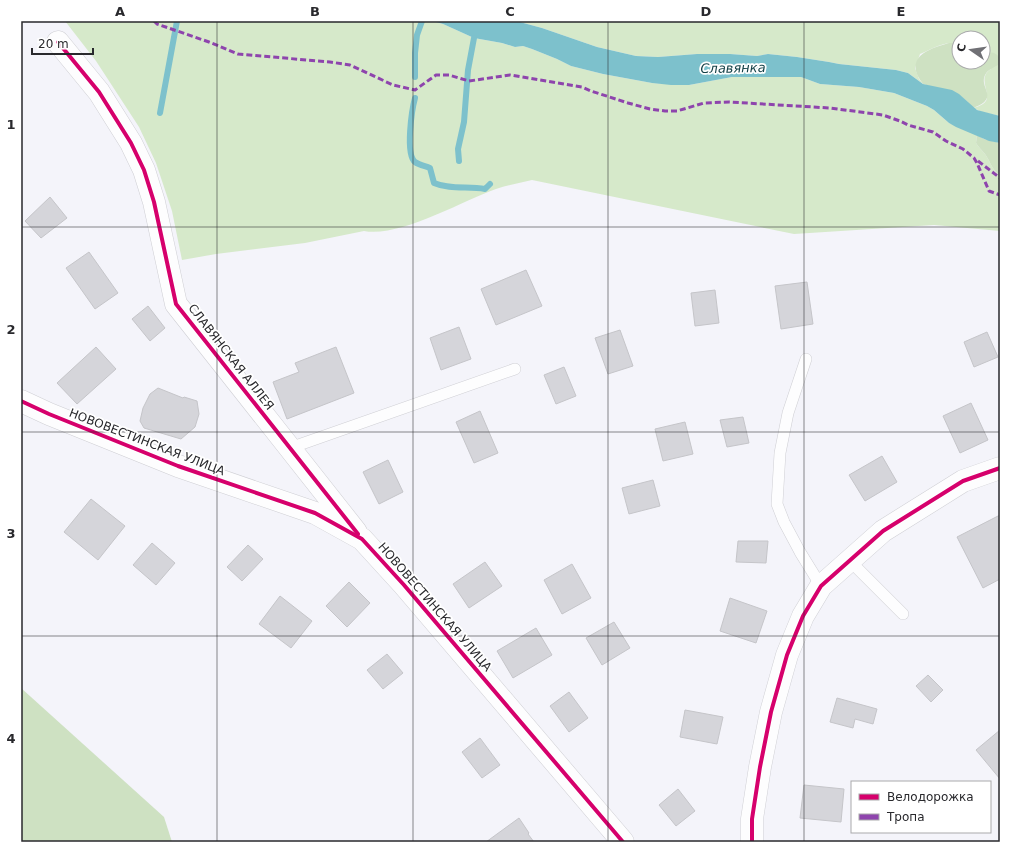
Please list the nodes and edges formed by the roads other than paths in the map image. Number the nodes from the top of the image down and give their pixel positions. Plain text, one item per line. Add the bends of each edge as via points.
1 (58, 42) dead end
2 (806, 359) dead end
3 (515, 369) dead end
4 (21, 401) edge
5 (290, 448) junction
6 (1000, 468) edge
7 (362, 539) junction
8 (849, 560) junction
9 (821, 586) junction
10 (903, 614) dead end
11 (623, 842) edge
12 (752, 842) edge

1 - 5 street, СЛАВЯНСКАЯ АЛЛЕЯ via 99,92 144,170 154,202 176,304
2 - 9 lane via 788,413 780,453 777,504 787,528
3 - 5 lane
4 - 7 street, НОВОВЕСТИНСКАЯ УЛИЦА via 178,466 315,513
5 - 7 street, СЛАВЯНСКАЯ АЛЛЕЯ
6 - 8 street via 963,481 923,505 883,531
7 - 11 street, НОВОВЕСТИНСКАЯ УЛИЦА
8 - 9 street
8 - 10 lane
9 - 12 street via 803,616 787,655 771,712 753,811

